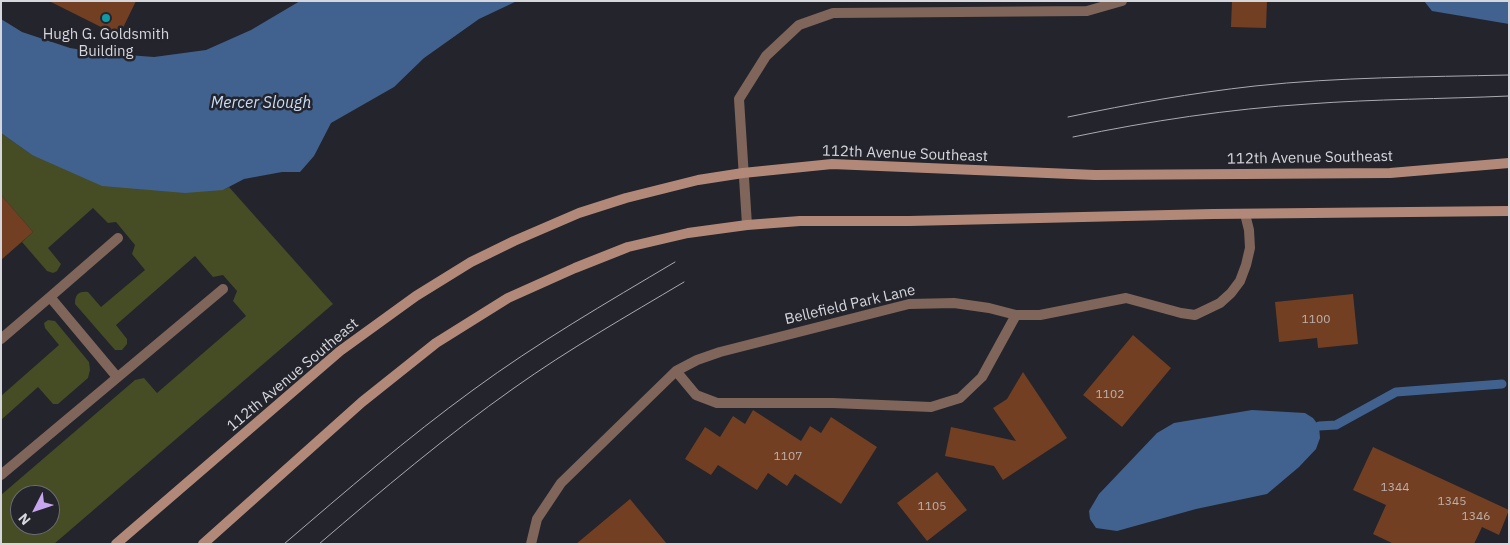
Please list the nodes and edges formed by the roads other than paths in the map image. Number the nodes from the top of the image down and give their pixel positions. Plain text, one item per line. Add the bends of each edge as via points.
1 (1122, 1) edge
2 (1509, 164) edge
3 (743, 173) junction
4 (1509, 211) edge
5 (1245, 214) junction
6 (748, 225) junction
7 (118, 238) dead end
8 (223, 289) dead end
9 (50, 296) junction
10 (1016, 315) junction
11 (1, 339) edge
12 (676, 371) junction
13 (117, 377) junction
14 (1, 475) edge
15 (116, 544) edge
16 (203, 544) edge
17 (531, 544) edge

1 - 3 street via 1087,10 833,13 799,25 766,56 739,99
2 - 3 main road, 112th Avenue Southeast via 1390,173 1095,175 832,164
3 - 6 street
3 - 15 main road, 112th Avenue Southeast via 698,180 588,210 471,262 416,296 340,351
4 - 5 main road
5 - 6 main road via 800,221
5 - 10 street, Bellefield Park Lane via 1250,248 1240,281 1220,303 1208,310 1188,314 1126,298 1040,315
6 - 16 main road via 678,235 628,247 508,298 428,349 362,402
7 - 9 street
8 - 13 street
9 - 11 street
9 - 13 street
10 - 12 street, Bellefield Park Lane via 954,303 909,304 720,352
10 - 12 street via 982,377 960,398 931,407 717,403 696,395
12 - 17 street, Bellefield Park Lane via 560,483 537,519
13 - 14 street

